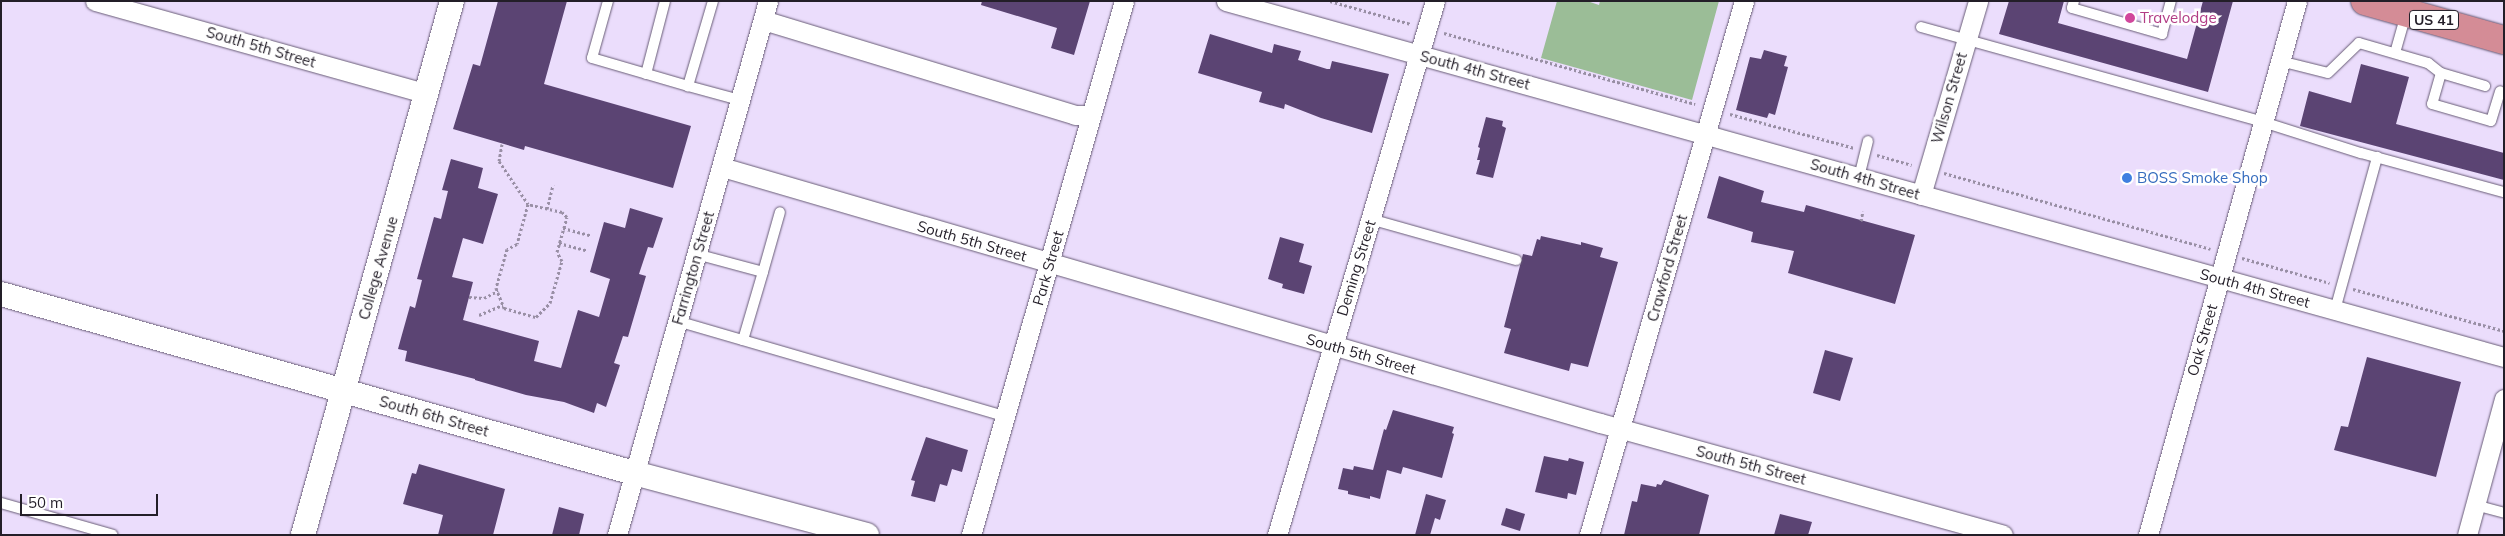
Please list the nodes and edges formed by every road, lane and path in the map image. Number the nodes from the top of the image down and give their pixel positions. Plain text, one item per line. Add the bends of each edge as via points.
1 (95, 1) edge
2 (452, 1) edge
3 (608, 1) edge
4 (665, 1) edge
5 (713, 1) edge
6 (768, 1) edge
7 (1124, 1) edge
8 (1226, 1) edge
9 (1435, 1) edge
10 (1744, 1) edge
11 (1978, 1) edge
12 (2074, 1) edge
13 (2171, 1) edge
14 (2297, 1) edge
15 (2365, 1) edge
16 (2406, 13) junction
17 (763, 20) junction
18 (1921, 28) dead end
19 (1966, 40) junction
20 (2504, 40) edge
21 (2395, 54) junction
22 (1419, 55) junction
23 (2280, 61) junction
24 (2441, 73) junction
25 (646, 74) junction
26 (688, 86) junction
27 (2485, 86) dead end
28 (2500, 91) dead end
29 (427, 94) junction
30 (740, 100) junction
31 (1091, 114) junction
32 (2263, 122) junction
33 (1706, 134) junction
34 (1868, 141) dead end
35 (502, 144) dead end
36 (2377, 157) junction
37 (722, 167) junction
38 (1859, 177) junction
39 (554, 185) dead end
40 (2504, 192) edge
41 (1921, 195) junction
42 (528, 204) junction
43 (547, 209) junction
44 (1863, 211) dead end
45 (780, 212) dead end
46 (1370, 219) junction
47 (1861, 221) dead end
48 (563, 228) junction
49 (590, 235) dead end
50 (559, 243) junction
51 (586, 250) dead end
52 (696, 254) junction
53 (1516, 260) dead end
54 (1049, 264) junction
55 (763, 272) junction
56 (2219, 278) junction
57 (498, 291) junction
58 (1, 294) edge
59 (469, 297) dead end
60 (503, 305) junction
61 (2334, 310) junction
62 (480, 315) dead end
63 (677, 321) junction
64 (743, 340) junction
65 (1332, 346) junction
66 (2504, 357) edge
67 (344, 390) junction
68 (2504, 399) edge
69 (1005, 416) junction
70 (1620, 429) junction
71 (634, 474) junction
72 (1, 503) edge
73 (2475, 505) junction
74 (2504, 513) edge
75 (113, 535) edge
76 (302, 535) edge
77 (617, 535) edge
78 (867, 535) edge
79 (971, 535) edge
80 (1278, 535) edge
81 (1589, 535) edge
82 (2003, 535) edge
83 (2148, 535) edge
84 (2467, 535) edge

1 - 29 street, South 5th Street
2 - 29 street, College Avenue
3 - 25 lane via 592,58
4 - 25 lane
5 - 26 lane
6 - 17 street, Farrington Street
7 - 31 street, Park Street
8 - 22 street, South 4th Street
9 - 22 street, Deming Street
10 - 33 street, Crawford Street
11 - 19 street, Wilson Street
12 - 13 lane via 2072,8 2162,34
14 - 23 street, Oak Street
15 - 16 highway, US 41
16 - 20 highway, US 41
16 - 21 lane
17 - 30 street, Farrington Street
17 - 31 street via 1075,115
18 - 19 lane
19 - 32 lane
19 - 41 street, Wilson Street
21 - 23 lane via 2359,44 2328,73
21 - 24 lane via 2428,63
22 - 33 street, South 4th Street
22 - 46 street, Deming Street
23 - 32 street, Oak Street
24 - 27 lane
24 - 28 lane via 2432,104 2491,121
25 - 26 lane
26 - 30 lane
29 - 67 street, College Avenue
30 - 37 street, Farrington Street
31 - 54 street, Park Street
32 - 36 lane
32 - 56 street, Oak Street
33 - 38 street, South 4th Street
33 - 70 street, Crawford Street
34 - 38 lane
35 - 42 path via 499,161
36 - 40 lane
36 - 61 lane
37 - 52 street, Farrington Street
37 - 54 street, South 5th Street
38 - 41 street, South 4th Street
39 - 43 path
41 - 56 street, South 4th Street
42 - 43 path
42 - 57 path via 517,244 507,249 496,288
43 - 48 path via 562,212 567,217
44 - 47 path
45 - 55 lane
46 - 53 lane
46 - 65 street, Deming Street
48 - 49 path
48 - 50 path
50 - 51 path
50 - 60 path via 557,252 562,261 550,303 536,317
52 - 55 lane
52 - 63 street, Farrington Street
54 - 65 street, South 5th Street
54 - 69 street, Park Street
55 - 64 lane
56 - 61 street, South 4th Street
56 - 83 street, Oak Street
57 - 59 path via 484,298
57 - 60 path
58 - 67 street, South 6th Street
60 - 62 path
61 - 66 street, South 4th Street
63 - 64 lane
63 - 71 street, Farrington Street
64 - 69 lane
65 - 70 street, South 5th Street
65 - 80 street, Deming Street
67 - 71 street, South 6th Street
67 - 76 street, College Avenue
68 - 73 street
69 - 79 street, Park Street
70 - 81 street, Crawford Street
70 - 82 street, South 5th Street
71 - 77 street, Farrington Street
71 - 78 street, South 6th Street
72 - 75 lane
73 - 74 lane
73 - 84 street

